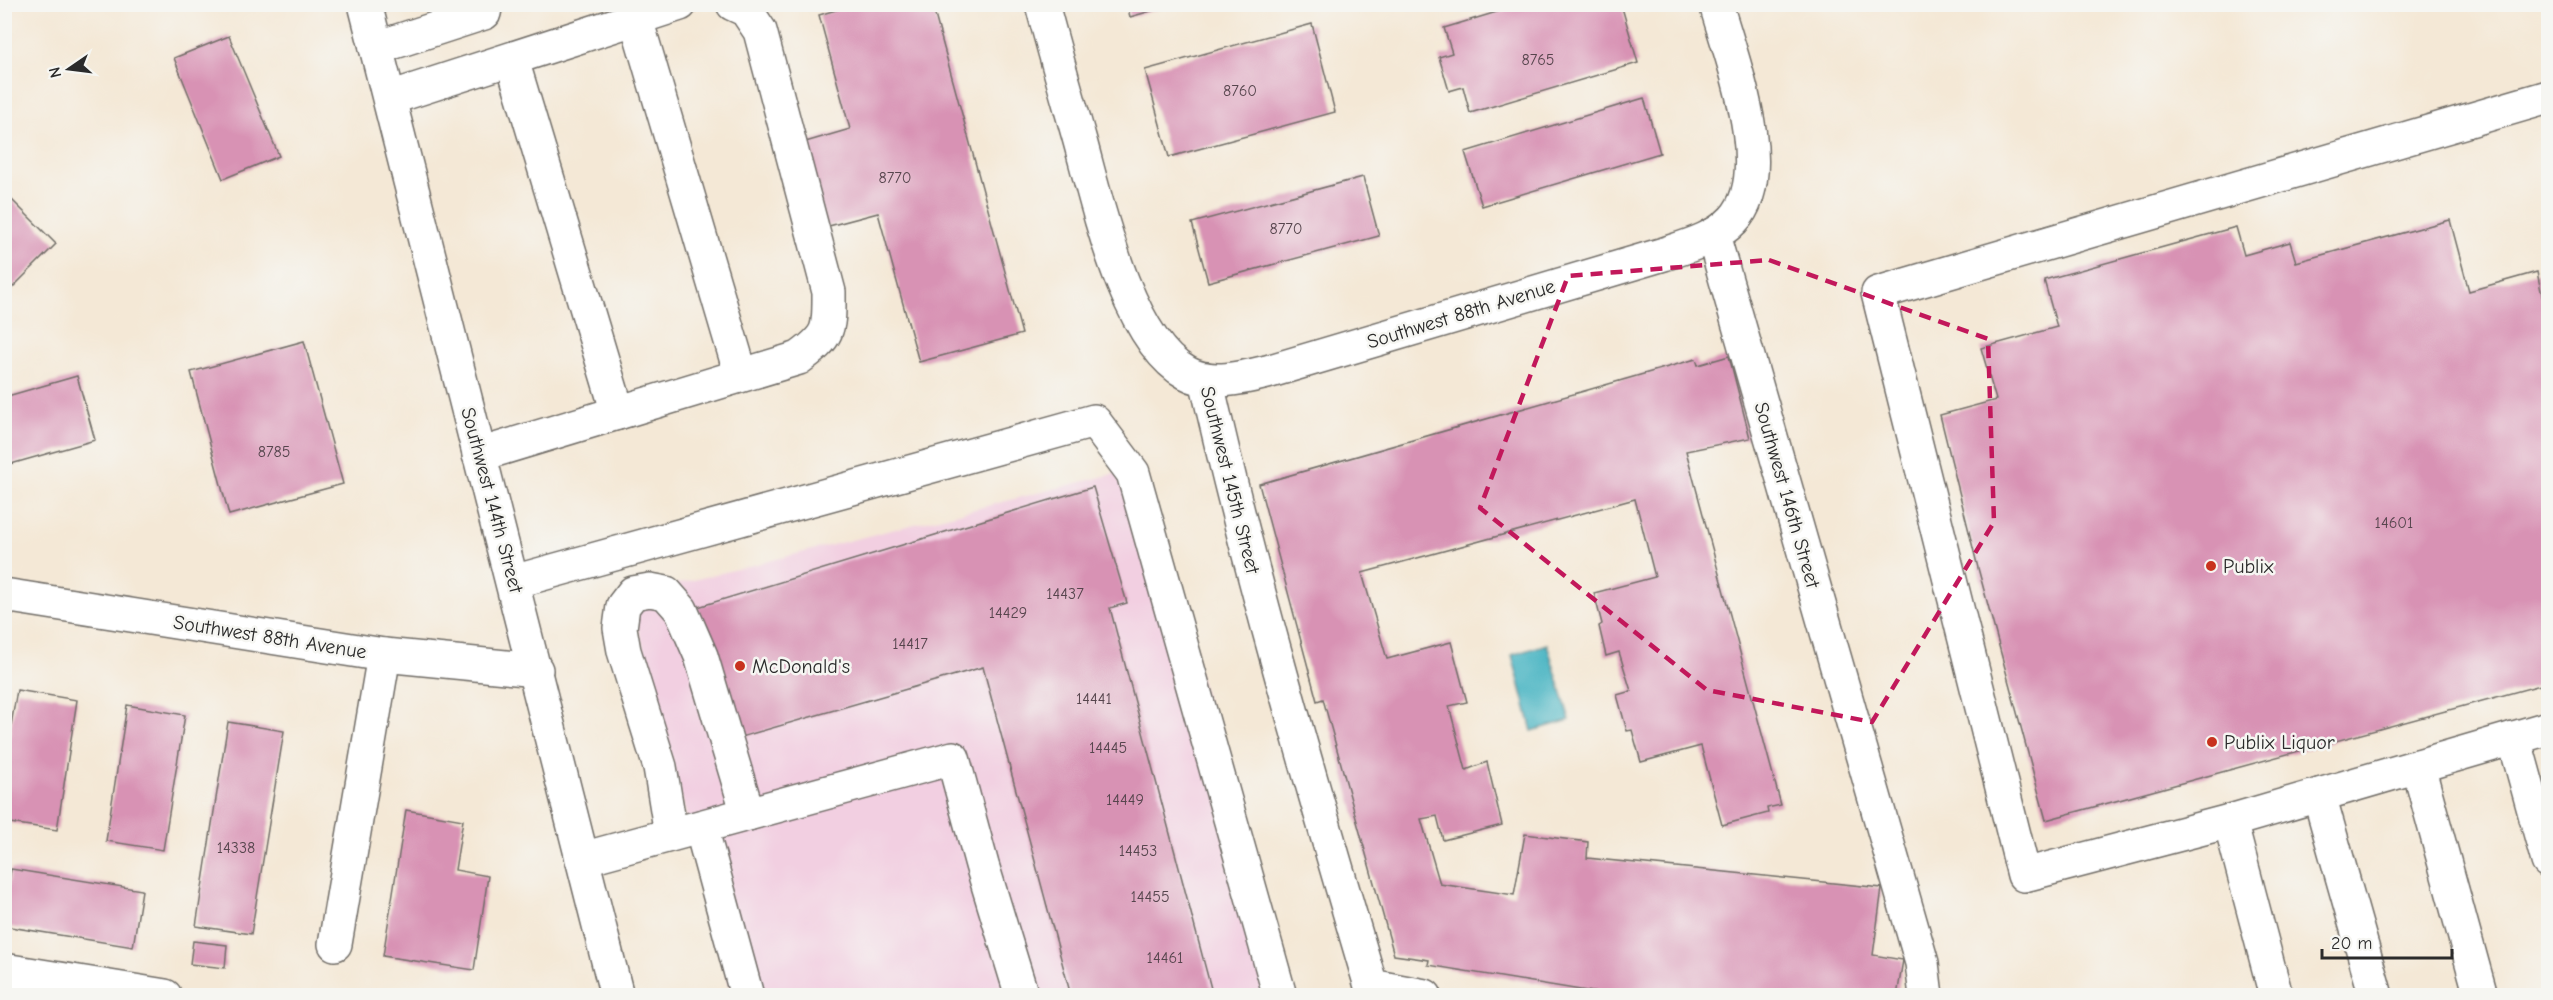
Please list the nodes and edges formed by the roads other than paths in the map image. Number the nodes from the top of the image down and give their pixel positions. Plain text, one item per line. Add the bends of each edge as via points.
1 (365, 4) edge
2 (486, 4) edge
3 (680, 4) edge
4 (733, 4) edge
5 (1042, 4) edge
6 (1716, 4) edge
7 (636, 19) junction
8 (376, 48) junction
9 (512, 60) junction
10 (2548, 97) edge
11 (390, 98) junction
12 (1713, 236) junction
13 (741, 375) junction
14 (1206, 378) junction
15 (618, 413) junction
16 (479, 455) junction
17 (513, 582) junction
18 (4, 595) edge
19 (384, 655) junction
20 (536, 670) junction
21 (2548, 728) edge
22 (2514, 738) junction
23 (2418, 766) junction
24 (2319, 795) junction
25 (748, 814) junction
26 (2230, 821) junction
27 (686, 831) junction
28 (582, 859) junction
29 (2548, 861) edge
30 (336, 944) dead end
31 (4, 970) edge
32 (165, 996) edge
33 (617, 996) edge
34 (747, 996) edge
35 (1022, 996) edge
36 (1280, 996) edge
37 (1425, 996) edge
38 (1926, 996) edge
39 (2276, 996) edge
40 (2376, 996) edge
41 (2481, 996) edge

1 - 8 street, Southwest 144th Street
2 - 8 street via 484,13
3 - 7 street
4 - 13 street via 746,10 760,31 829,291 829,322 820,343 799,358
5 - 14 street, Southwest 145th Street via 1107,240 1121,277 1150,335 1167,357 1186,373
6 - 12 street via 1751,134 1753,164 1744,206
7 - 9 street
7 - 13 street
8 - 11 street, Southwest 144th Street
9 - 11 street
9 - 15 street
10 - 26 street via 1878,293 2024,875
11 - 16 street, Southwest 144th Street
12 - 14 street, Southwest 88th Avenue via 1267,372
12 - 38 street, Southwest 146th Street via 1922,963
13 - 15 street
14 - 37 street, Southwest 145th Street via 1234,500 1371,986
15 - 16 street
16 - 17 street, Southwest 144th Street
17 - 20 street, Southwest 144th Street
17 - 36 street via 1094,421 1133,473
18 - 19 street, Southwest 88th Avenue
19 - 20 street, Southwest 88th Avenue
19 - 30 street
20 - 28 street, Southwest 144th Street
21 - 22 street
22 - 23 street
22 - 29 street
23 - 24 street
23 - 41 street
24 - 26 street
24 - 40 street
25 - 27 street
25 - 27 street via 701,656 681,610 666,593 633,593 623,606 620,628 624,651 660,767
25 - 35 street via 953,758
26 - 39 street
27 - 28 street
27 - 34 street
28 - 33 street, Southwest 144th Street
31 - 32 street

